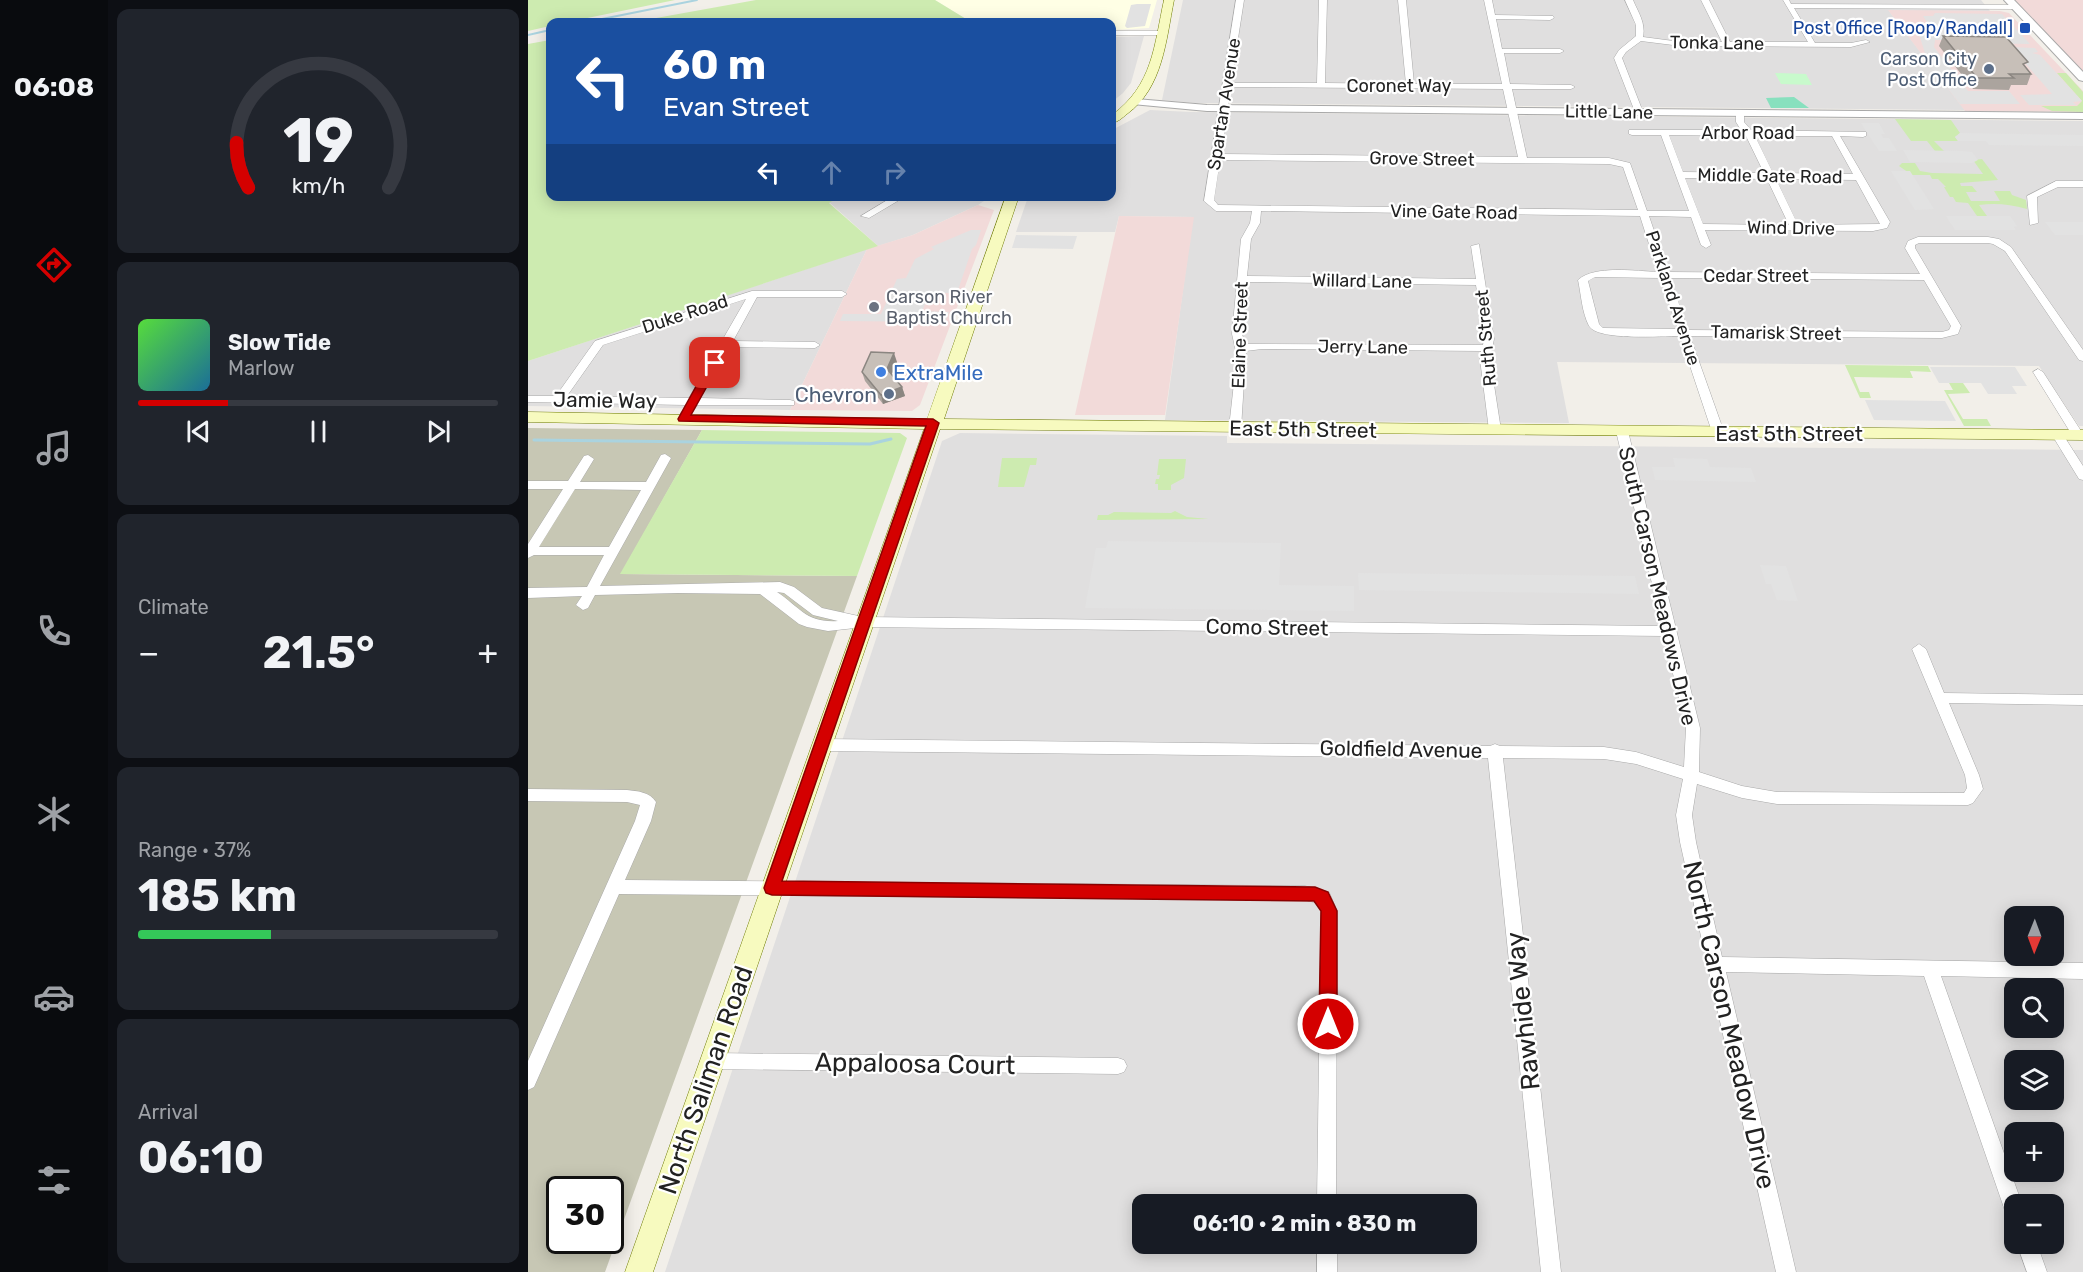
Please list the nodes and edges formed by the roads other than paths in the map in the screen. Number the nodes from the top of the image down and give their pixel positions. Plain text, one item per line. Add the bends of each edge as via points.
1 (1169, 0) edge
2 (1240, 0) edge
3 (1323, 0) edge
4 (1402, 0) edge
5 (1488, 0) edge
6 (1629, 0) edge
7 (1705, 0) edge
8 (1787, 3) edge
9 (1866, 3) edge
10 (2012, 4) edge
11 (1491, 17) junction
12 (1550, 18) dead end
13 (1116, 33) edge
14 (1162, 33) junction
15 (1641, 39) junction
16 (1866, 42) dead end
17 (1727, 44) junction
18 (1813, 45) junction
19 (1498, 51) junction
20 (1560, 51) dead end
21 (2083, 78) edge
22 (1227, 85) junction
23 (1321, 85) junction
24 (1410, 86) junction
25 (1506, 87) junction
26 (1571, 87) dead end
27 (1136, 102) junction
28 (1223, 108) junction
29 (1512, 111) junction
30 (1639, 112) junction
31 (1740, 113) junction
32 (2083, 116) edge
33 (1116, 117) edge
34 (1632, 132) dead end
35 (1664, 132) junction
36 (1749, 133) junction
37 (1834, 133) junction
38 (1863, 134) dead end
39 (1216, 157) junction
40 (1523, 160) junction
41 (1627, 165) joint
42 (1680, 175) junction
43 (1770, 176) junction
44 (1859, 177) junction
45 (2083, 184) edge
46 (893, 201) edge
47 (1010, 201) edge
48 (1214, 207) joint
49 (1257, 210) junction
50 (1645, 214) junction
51 (1695, 214) junction
52 (866, 216) dead end
53 (2034, 223) dead end
54 (1699, 227) junction
55 (1794, 228) junction
56 (1476, 246) dead end
57 (1706, 246) dead end
58 (1665, 275) junction
59 (1927, 277) junction
60 (1242, 279) junction
61 (1481, 282) junction
62 (752, 294) junction
63 (842, 294) dead end
64 (1599, 330) joint
65 (1685, 332) junction
66 (725, 344) junction
67 (815, 345) dead end
68 (1239, 348) junction
69 (1487, 348) junction
70 (2083, 358) edge
71 (2038, 372) dead end
72 (528, 399) edge
73 (559, 400) junction
74 (693, 401) junction
75 (790, 403) dead end
76 (530, 419) edge
77 (683, 419) junction
78 (933, 423) junction
79 (1235, 428) junction
80 (1495, 430) junction
81 (1622, 431) junction
82 (1718, 432) junction
83 (2058, 435) junction
84 (2080, 435) edge
85 (665, 458) dead end
86 (588, 459) dead end
87 (2083, 476) edge
88 (528, 485) edge
89 (572, 485) junction
90 (649, 486) junction
91 (613, 551) junction
92 (529, 553) edge
93 (590, 591) junction
94 (528, 593) edge
95 (583, 605) dead end
96 (864, 622) junction
97 (1670, 631) junction
98 (1919, 649) dead end
99 (1939, 698) junction
100 (2083, 700) edge
101 (821, 745) junction
102 (1495, 750) junction
103 (1691, 776) junction
104 (528, 795) edge
105 (614, 887) junction
106 (772, 888) junction
107 (1716, 963) junction
108 (1930, 968) junction
109 (2083, 970) edge
110 (712, 1061) junction
111 (1118, 1066) dead end
112 (528, 1082) edge
113 (1327, 1194) edge
114 (2009, 1194) edge
115 (1327, 1254) edge
116 (2031, 1254) edge
117 (639, 1272) edge
118 (1327, 1272) edge
119 (1551, 1272) edge
120 (1786, 1272) edge
121 (2037, 1272) edge

1 - 14 main road
2 - 22 street, Spartan Avenue
3 - 23 street
4 - 24 street
5 - 11 street
6 - 15 street
7 - 17 street
8 - 9 street
8 - 18 street
9 - 10 street
10 - 21 street
11 - 12 street
11 - 19 street
13 - 14 street
14 - 27 main road via 1150,81
15 - 17 street, Tonka Lane
15 - 30 street via 1618,58
16 - 18 street, Tonka Lane
17 - 18 street, Tonka Lane
19 - 20 street
19 - 25 street
22 - 23 street, Coronet Way
22 - 28 street, Spartan Avenue
23 - 24 street, Coronet Way
24 - 25 street, Coronet Way
25 - 26 street, Coronet Way
25 - 29 street
27 - 28 street, Little Lane
27 - 33 main road
28 - 29 street, Little Lane
28 - 39 street, Spartan Avenue
29 - 30 street, Little Lane
29 - 40 street
30 - 31 street, Little Lane
31 - 32 street, Little Lane
31 - 36 street via 1738,119
34 - 35 street, Arbor Road
35 - 36 street, Arbor Road
35 - 42 street
36 - 37 street, Arbor Road
36 - 43 street
37 - 38 street, Arbor Road
37 - 44 street
39 - 40 street, Grove Street
39 - 48 street, Spartan Avenue via 1209,201
40 - 41 street, Grove Street via 1613,161
41 - 50 street, Parkland Avenue
42 - 43 street, Middle Gate Road
42 - 51 street
43 - 44 street, Middle Gate Road
43 - 55 street
44 - 55 street, Wind Drive via 1885,222 1882,227
45 - 53 street via 2056,184 2032,196
46 - 52 street
47 - 78 main road, North Saliman Road
48 - 49 street, Vine Gate Road
49 - 50 street, Vine Gate Road
49 - 60 street, Elaine Street via 1247,236
50 - 51 street, Vine Gate Road
50 - 58 street, Parkland Avenue
51 - 54 street
54 - 55 street, Wind Drive
54 - 57 street
56 - 61 street, Ruth Street
58 - 59 street, Cedar Street
58 - 64 street, Cedar Street via 1586,276 1583,280 1594,325
58 - 65 street, Parkland Avenue
59 - 65 street, Tamarisk Street via 1956,326 1954,332
59 - 70 street via 1910,248 1918,240 1988,240 2003,245
60 - 61 street, Willard Lane
60 - 68 street, Elaine Street
61 - 69 street, Ruth Street
62 - 63 street, Duke Road
62 - 66 street
62 - 73 street, Duke Road via 599,343
64 - 65 street, Tamarisk Street
65 - 82 street, Parkland Avenue
66 - 67 street
66 - 74 street
68 - 69 street, Jerry Lane
68 - 79 street, Elaine Street via 1242,356
69 - 80 street, Ruth Street via 1485,359
71 - 84 street, East 5th Street
72 - 73 street, Jamie Way
73 - 74 street, Jamie Way
74 - 75 street, Jamie Way
74 - 77 street
76 - 77 main road, East 5th Street
77 - 78 main road, East 5th Street
78 - 79 main road, East 5th Street
78 - 96 main road, North Saliman Road
79 - 80 main road, East 5th Street
80 - 81 main road, East 5th Street
81 - 82 main road, East 5th Street
81 - 97 street, South Carson Meadows Drive
82 - 83 main road, East 5th Street
83 - 84 main road, East 5th Street
83 - 87 street
85 - 90 street
86 - 89 street
88 - 89 street
89 - 90 street
89 - 92 street
90 - 91 street
91 - 92 street
91 - 93 street
93 - 94 street
93 - 95 street
93 - 96 street, Como Street via 762,589 809,623 837,627
96 - 97 street, Como Street
96 - 101 main road, North Saliman Road
97 - 103 street, South Carson Meadows Drive via 1693,728
98 - 99 street
99 - 100 street
99 - 103 street, Goldfield Avenue via 1972,775 1975,786 1968,799 1777,798
101 - 102 street, Goldfield Avenue
101 - 106 main road, North Saliman Road
102 - 103 street, Goldfield Avenue via 1604,753 1636,758
102 - 119 street, Rawhide Way
103 - 107 street, North Carson Meadow Drive via 1684,822
104 - 105 street via 627,796 648,802
105 - 106 street
105 - 112 street
106 - 110 main road, North Saliman Road
106 - 113 street via 1305,893 1323,897 1329,911
107 - 108 street
107 - 120 street, North Carson Meadow Drive
108 - 109 street
108 - 114 street
110 - 111 street, Appaloosa Court
110 - 117 main road, North Saliman Road
115 - 118 street
116 - 121 street

